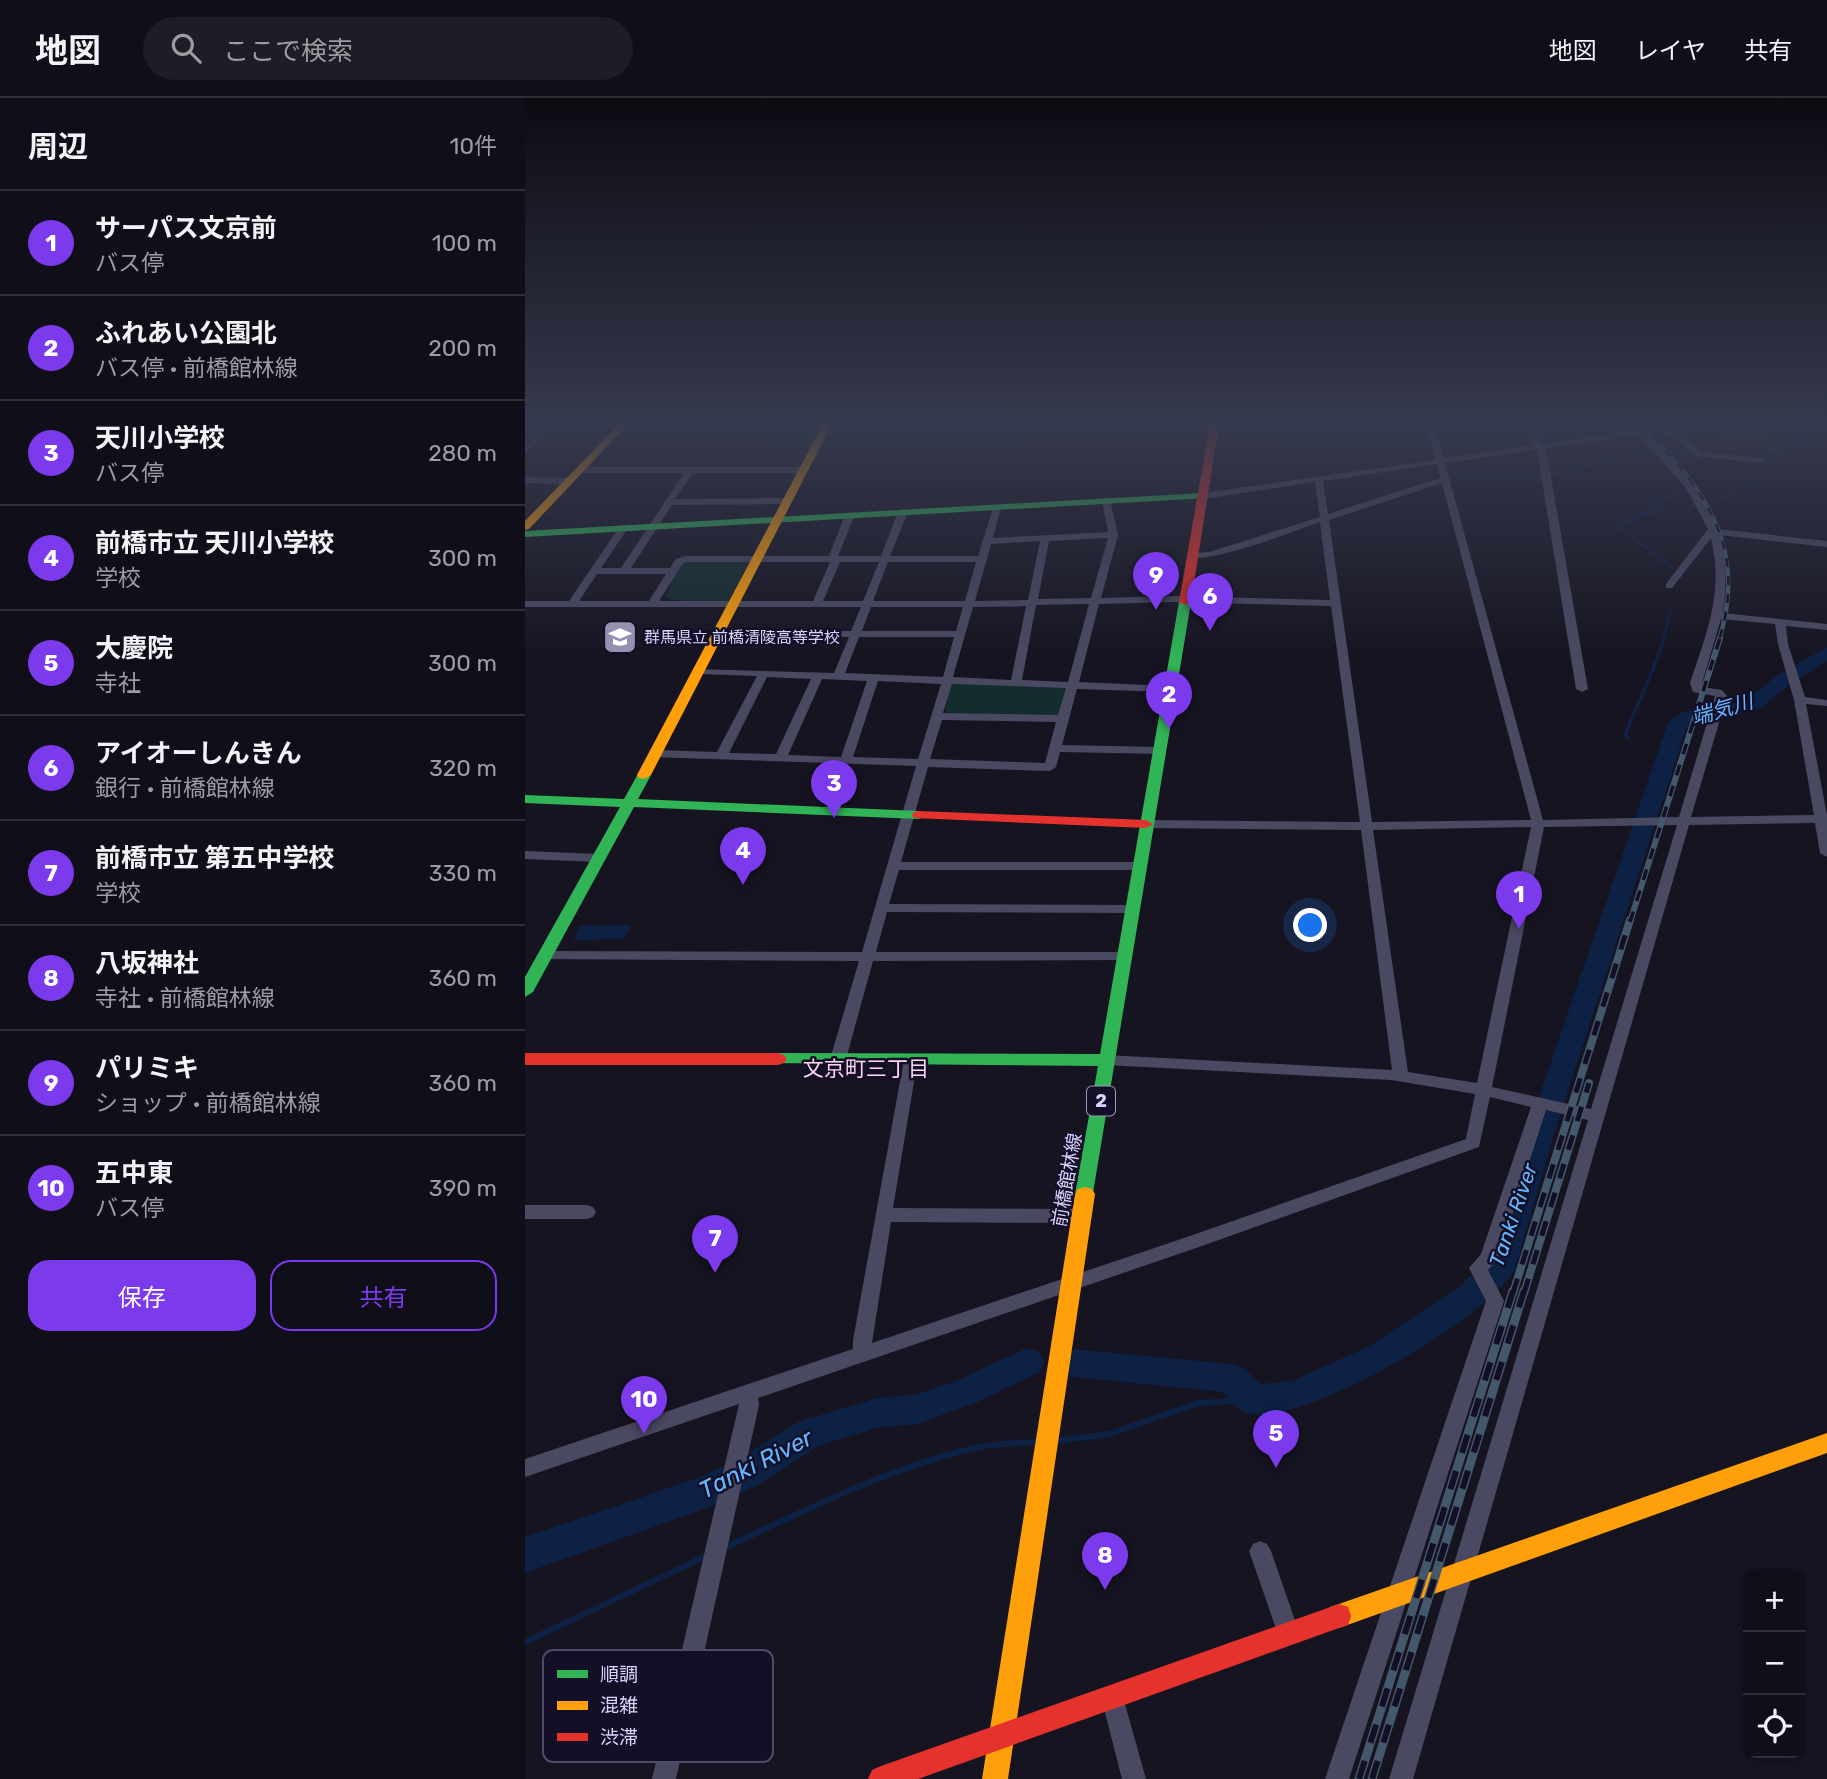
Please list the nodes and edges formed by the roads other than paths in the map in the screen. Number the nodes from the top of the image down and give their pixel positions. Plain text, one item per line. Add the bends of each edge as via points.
1 (549, 502) edge
2 (669, 502) edge
3 (789, 502) edge
4 (1068, 502) edge
5 (1106, 502) edge
6 (1202, 502) edge
7 (1322, 502) edge
8 (1375, 502) edge
9 (1449, 502) edge
10 (1550, 502) edge
11 (1700, 502) edge
12 (997, 507) junction
13 (903, 512) junction
14 (850, 515) junction
15 (780, 519) junction
16 (1324, 519) junction
17 (525, 527) edge
18 (652, 527) junction
19 (624, 528) junction
20 (1714, 531) junction
21 (525, 534) edge
22 (1113, 535) junction
23 (1045, 538) junction
24 (988, 541) junction
25 (1827, 544) edge
26 (1193, 556) junction
27 (759, 559) junction
28 (835, 559) junction
29 (886, 559) junction
30 (983, 559) junction
31 (595, 571) junction
32 (624, 571) junction
33 (672, 571) junction
34 (1669, 586) dead end
35 (1185, 599) junction
36 (1096, 601) junction
37 (1033, 603) junction
38 (1335, 603) junction
39 (525, 604) edge
40 (572, 604) junction
41 (651, 604) junction
42 (817, 604) junction
43 (867, 604) junction
44 (970, 604) junction
45 (734, 605) junction
46 (1717, 615) junction
47 (1780, 622) junction
48 (1827, 627) edge
49 (719, 634) junction
50 (856, 634) junction
51 (961, 634) junction
52 (699, 671) junction
53 (764, 673) junction
54 (818, 675) junction
55 (839, 675) junction
56 (874, 677) junction
57 (949, 679) junction
58 (1016, 682) junction
59 (1073, 684) junction
60 (1170, 689) junction
61 (1582, 689) dead end
62 (1800, 700) junction
63 (1827, 703) edge
64 (938, 716) junction
65 (1063, 719) junction
66 (1056, 748) junction
67 (1159, 751) junction
68 (655, 754) junction
69 (720, 757) junction
70 (781, 759) junction
71 (846, 760) junction
72 (925, 764) junction
73 (525, 799) edge
74 (629, 803) junction
75 (908, 815) junction
76 (1824, 819) edge
77 (1682, 822) junction
78 (1146, 824) junction
79 (1538, 824) junction
80 (1367, 826) junction
81 (1827, 853) edge
82 (525, 855) edge
83 (599, 858) junction
84 (893, 866) junction
85 (1139, 866) junction
86 (880, 908) junction
87 (1132, 909) junction
88 (545, 956) junction
89 (1124, 957) junction
90 (867, 958) junction
91 (525, 992) edge
92 (910, 1058) junction
93 (525, 1059) edge
94 (838, 1059) junction
95 (1106, 1060) junction
96 (1401, 1076) junction
97 (1483, 1090) junction
98 (1543, 1103) junction
99 (1597, 1116) junction
100 (587, 1212) dead end
101 (883, 1215) junction
102 (527, 1216) edge
103 (1083, 1216) junction
104 (1071, 1282) junction
105 (863, 1352) junction
106 (748, 1392) junction
107 (1827, 1443) edge
108 (525, 1468) edge
109 (1260, 1551) dead end
110 (1465, 1571) junction
111 (1397, 1596) junction
112 (1288, 1632) junction
113 (693, 1650) edge
114 (1112, 1697) junction
115 (1001, 1738) junction
116 (881, 1779) edge
117 (995, 1779) edge
118 (1134, 1779) edge
119 (1337, 1779) edge
120 (1401, 1779) edge

1 - 17 street
2 - 18 street
3 - 15 street
4 - 12 street
5 - 22 street
6 - 26 street, 前橋館林線 / 2
7 - 16 street
8 - 16 street
9 - 79 street
10 - 61 street
11 - 20 street
12 - 13 street
12 - 24 street
13 - 14 street
13 - 29 street
14 - 15 street
14 - 28 street
15 - 18 street
15 - 27 street
16 - 26 street via 1210,555
16 - 38 street
18 - 19 street
18 - 32 street
19 - 21 street
19 - 31 street
20 - 25 street
20 - 34 street
20 - 46 street via 1722,561
22 - 23 street
22 - 36 street
23 - 24 street
23 - 37 street
24 - 30 street
26 - 35 street, 前橋館林線 / 2
27 - 28 street
27 - 33 street via 682,559
27 - 45 street
28 - 29 street
28 - 42 street
29 - 30 street
29 - 43 street
30 - 44 street
31 - 32 street
31 - 40 street
32 - 33 street
33 - 41 street
35 - 36 street
35 - 38 street
35 - 60 street, 前橋館林線 / 2
36 - 37 street
36 - 59 street
37 - 44 street
37 - 58 street
38 - 80 street
39 - 40 street
40 - 41 street
41 - 45 street
42 - 43 street
42 - 45 street
43 - 44 street
43 - 50 street
44 - 51 street
45 - 49 street
46 - 47 street
46 - 77 street via 1696,683 1697,690 1721,696
47 - 48 street
47 - 62 street
49 - 50 street
49 - 52 street
50 - 51 street
50 - 55 street
51 - 57 street
52 - 53 street
52 - 68 street
53 - 54 street
53 - 69 street
54 - 55 street
54 - 70 street
55 - 56 street
56 - 57 street
56 - 71 street
57 - 58 street
57 - 64 street
58 - 59 street
59 - 60 street
59 - 65 street
60 - 67 street, 前橋館林線 / 2
62 - 63 street
62 - 76 street
64 - 65 street
64 - 72 street
65 - 66 street
66 - 67 street
66 - 72 street via 1046,769
67 - 78 street, 前橋館林線 / 2
68 - 69 street
68 - 74 street
69 - 70 street
70 - 71 street
71 - 72 street
72 - 75 street
73 - 74 street
74 - 75 street
74 - 83 street
75 - 78 street
75 - 84 street
76 - 77 street
76 - 81 street
77 - 79 street
77 - 99 street
78 - 80 street
78 - 85 street, 前橋館林線 / 2
79 - 80 street
79 - 97 street
80 - 96 street
82 - 83 street
83 - 88 street
84 - 85 street
84 - 86 street
85 - 87 street, 前橋館林線 / 2
86 - 87 street
86 - 90 street
87 - 89 street, 前橋館林線 / 2
88 - 90 street
88 - 91 street
89 - 90 street
89 - 95 street, 前橋館林線 / 2
90 - 94 street
92 - 94 street
92 - 95 street
92 - 101 street
93 - 94 street
95 - 96 street
95 - 103 street, 前橋館林線 / 2
96 - 97 street
97 - 98 street
97 - 104 street via 1469,1146
98 - 99 street
98 - 111 street via 1489,1258 1478,1268 1496,1301
99 - 110 street
100 - 102 street
101 - 103 street
101 - 105 street
103 - 104 street, 前橋館林線 / 2
104 - 105 street
104 - 115 street, 前橋館林線 / 2
105 - 106 street
106 - 108 street
106 - 113 street via 749,1405
107 - 110 street
109 - 112 street
110 - 111 street
110 - 120 street
111 - 112 street
111 - 119 street
112 - 114 street
114 - 115 street
114 - 118 street
115 - 116 street
115 - 117 street, 前橋館林線 / 2

